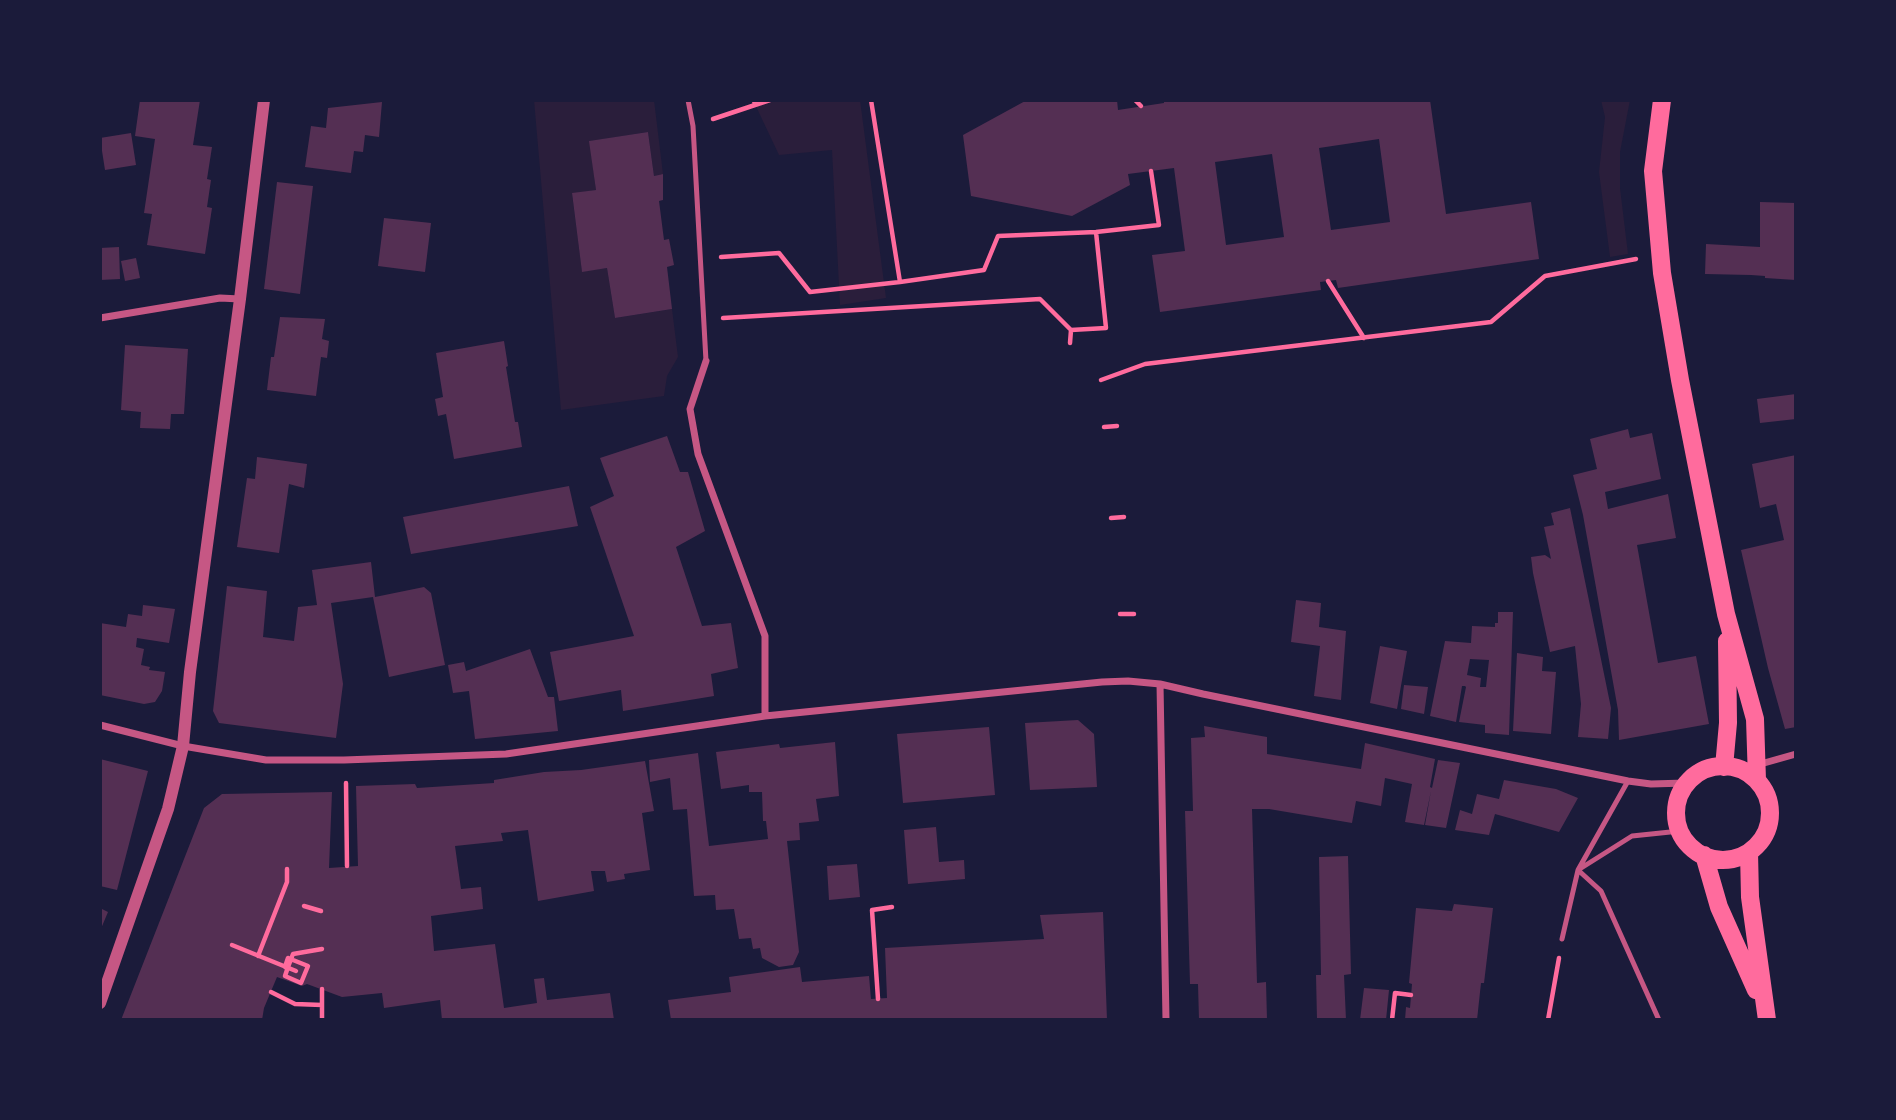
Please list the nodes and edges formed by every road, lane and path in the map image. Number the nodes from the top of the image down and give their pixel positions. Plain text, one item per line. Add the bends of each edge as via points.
1 (264, 100) edge
2 (688, 100) edge
3 (770, 100) edge
4 (871, 100) edge
5 (1135, 100) edge
6 (1662, 100) edge
7 (755, 102) edge
8 (1141, 106) dead end
9 (693, 126) junction
10 (1151, 171) dead end
11 (1096, 232) junction
12 (1660, 255) junction
13 (699, 258) junction
14 (1328, 281) dead end
15 (900, 282) junction
16 (240, 299) junction
17 (100, 318) edge
18 (702, 319) junction
19 (1071, 330) junction
20 (1364, 338) junction
21 (1070, 343) dead end
22 (706, 361) joint
23 (1101, 380) dead end
24 (1116, 426) dead end
25 (1104, 427) dead end
26 (1124, 517) dead end
27 (1111, 518) dead end
28 (1120, 614) dead end
29 (1134, 614) dead end
30 (1726, 614) junction
31 (1160, 684) junction
32 (765, 716) junction
33 (100, 725) edge
34 (183, 746) junction
35 (1796, 754) edge
36 (1724, 767) junction
37 (1756, 773) junction
38 (1628, 781) junction
39 (346, 783) dead end
40 (1686, 783) junction
41 (1680, 831) junction
42 (1749, 852) junction
43 (1704, 855) junction
44 (347, 866) dead end
45 (287, 869) dead end
46 (1578, 870) junction
47 (304, 906) dead end
48 (892, 907) dead end
49 (321, 911) dead end
50 (1562, 939) joint
51 (232, 945) dead end
52 (322, 949) dead end
53 (258, 956) junction
54 (287, 967) junction
55 (322, 989) dead end
56 (271, 992) dead end
57 (1411, 995) dead end
58 (878, 999) dead end
59 (100, 1003) edge
60 (322, 1004) junction
61 (1766, 1015) edge
62 (322, 1020) edge
63 (1166, 1020) edge
64 (1392, 1020) edge
65 (1548, 1020) edge
66 (1659, 1020) edge

1 - 16 street
2 - 9 lane
3 - 7 path
4 - 15 path
5 - 8 path
6 - 12 main road via 1653,171
7 - 9 path
9 - 13 lane
10 - 11 path via 1159,225
11 - 15 path via 998,236 984,270
11 - 19 path via 1106,328
12 - 20 path via 1545,276 1490,322
12 - 30 main road
13 - 15 path via 779,253 810,292
13 - 18 lane
14 - 20 path
16 - 17 street via 220,298
16 - 34 street
18 - 19 path via 1040,299
18 - 22 lane
19 - 21 path
20 - 23 path via 1145,365
22 - 32 street via 690,409 698,454 765,636
24 - 25 path
26 - 27 path
28 - 29 path
30 - 36 main road
30 - 37 main road via 1755,719
31 - 32 street via 1102,682
31 - 38 street
31 - 63 street
32 - 34 street via 506,754 266,760
33 - 34 street
34 - 59 street via 168,809
35 - 37 street
36 - 37 main road
36 - 40 main road via 1715,766
37 - 42 main road via 1770,811 1768,828
38 - 40 street
38 - 46 lane
39 - 44 path
40 - 41 main road via 1676,813
41 - 43 main road
41 - 46 lane via 1632,836
42 - 43 main road via 1728,860
42 - 61 main road via 1750,897
43 - 61 main road via 1719,907
45 - 53 path
46 - 50 lane
46 - 66 lane via 1601,891
47 - 49 path
48 - 58 path via 872,910
50 - 65 path
51 - 53 path
52 - 54 path via 293,954
53 - 54 path
54 - 54 path via 285,976 301,983 308,966 288,958
55 - 60 path
56 - 60 path via 295,1004
57 - 64 path via 1395,993
60 - 62 path

